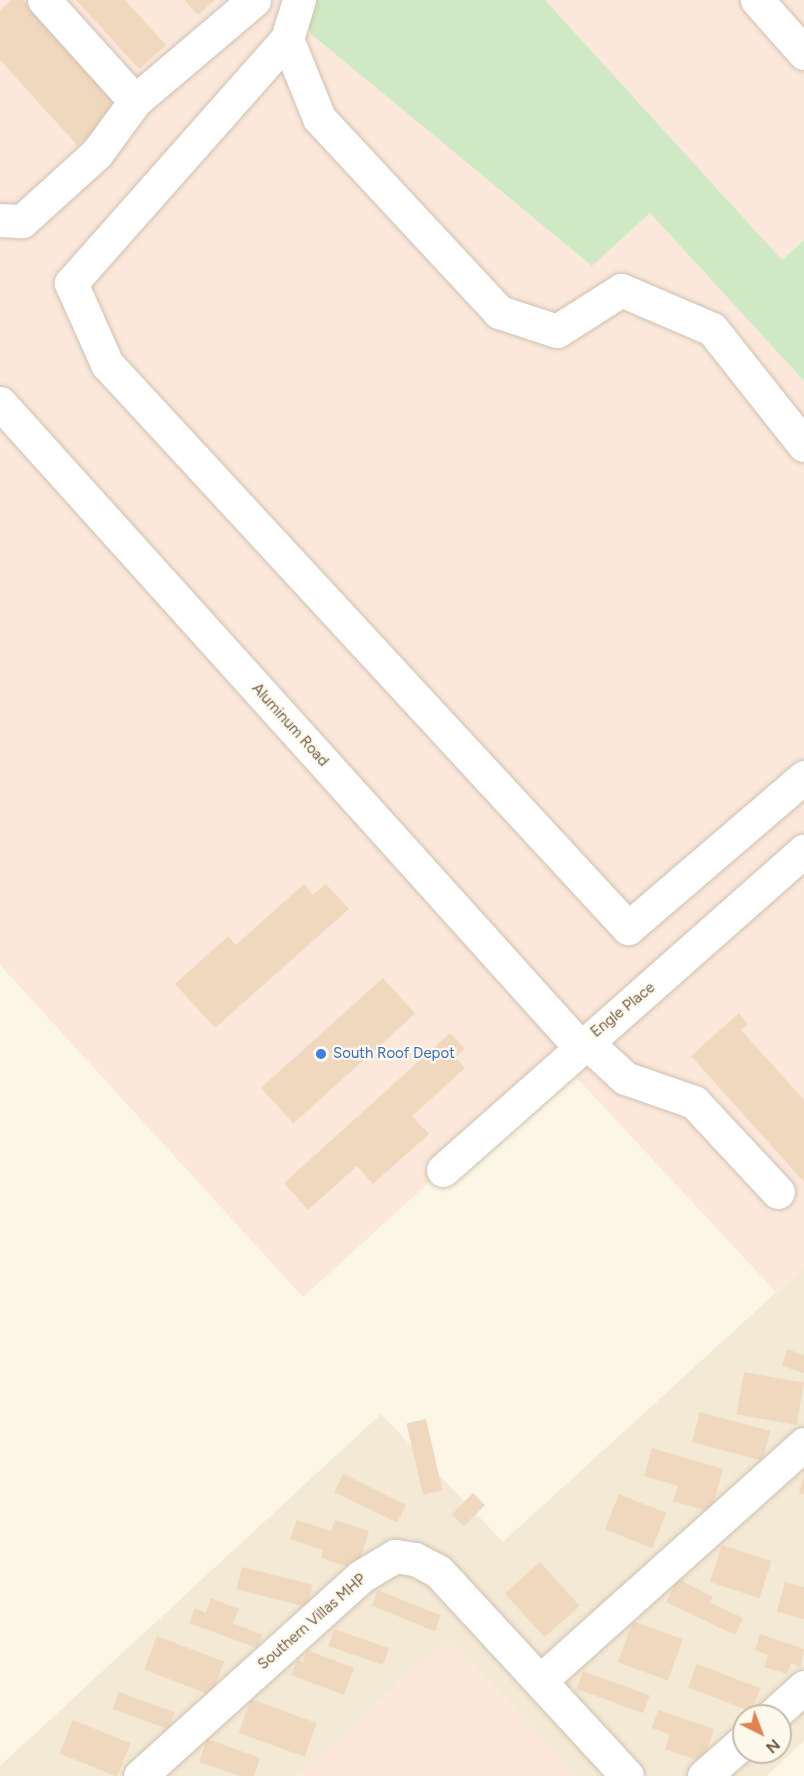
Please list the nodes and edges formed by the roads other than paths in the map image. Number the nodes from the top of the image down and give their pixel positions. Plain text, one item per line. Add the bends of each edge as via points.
1 (44, 0) edge
2 (254, 0) edge
3 (299, 0) edge
4 (757, 0) edge
5 (287, 39) junction
6 (804, 53) edge
7 (135, 101) junction
8 (0, 220) edge
9 (0, 403) edge
10 (804, 445) edge
11 (804, 777) edge
12 (804, 851) edge
13 (583, 1044) junction
14 (443, 1170) dead end
15 (778, 1192) dead end
16 (804, 1444) edge
17 (540, 1681) junction
18 (804, 1687) edge
19 (785, 1704) edge
20 (732, 1752) edge
21 (140, 1776) edge
22 (627, 1776) edge
23 (704, 1776) edge

1 - 7 street
2 - 7 street
3 - 5 street
4 - 6 street
5 - 10 street via 319,118 499,312 556,331 621,290 712,329
5 - 11 street via 71,283 107,364 628,928
7 - 8 street via 97,153 22,221
9 - 13 street, Aluminum Road
12 - 13 street, Engle Place
13 - 14 street, Engle Place
13 - 15 street, Aluminum Road via 626,1078 694,1102
16 - 17 street
17 - 21 street, Southern Villas MHP via 439,1572 415,1559 394,1556 360,1577
17 - 22 street, Southern Villas MHP
18 - 19 street
20 - 23 street

